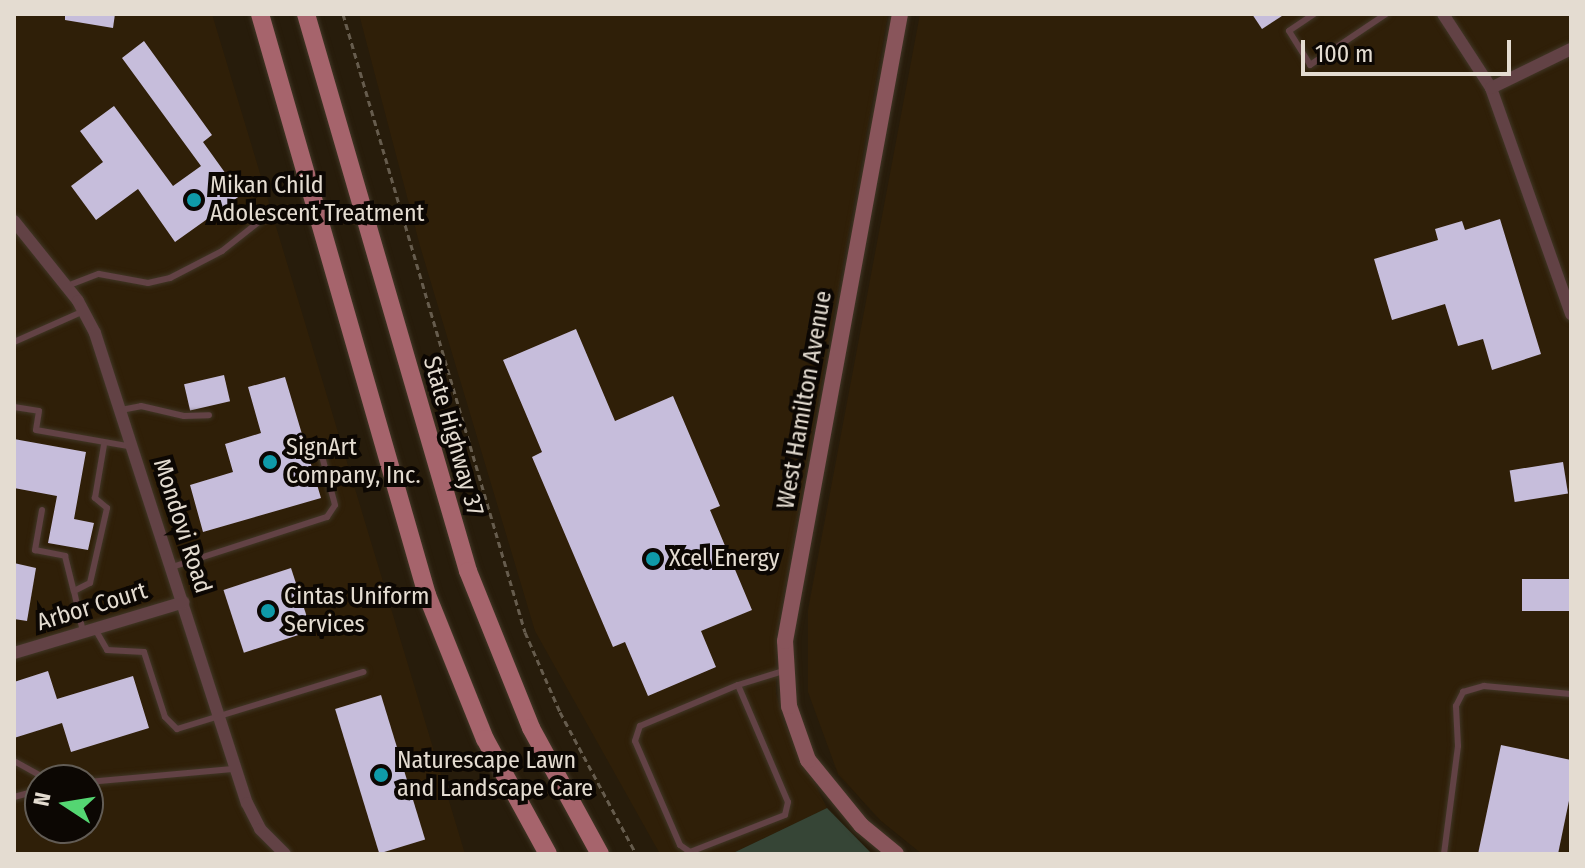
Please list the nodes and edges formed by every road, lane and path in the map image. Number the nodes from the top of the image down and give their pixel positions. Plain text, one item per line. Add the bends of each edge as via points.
1 (260, 14) edge
2 (306, 14) edge
3 (343, 14) edge
4 (900, 14) edge
5 (1314, 14) edge
6 (1386, 14) edge
7 (1443, 14) edge
8 (1571, 49) edge
9 (1491, 88) junction
10 (265, 217) dead end
11 (14, 221) edge
12 (67, 286) junction
13 (84, 311) junction
14 (1571, 314) edge
15 (14, 342) edge
16 (14, 407) edge
17 (121, 410) junction
18 (209, 415) dead end
19 (104, 445) junction
20 (134, 447) junction
21 (322, 456) dead end
22 (42, 510) dead end
23 (172, 567) junction
24 (74, 591) junction
25 (184, 602) junction
26 (89, 631) junction
27 (14, 653) edge
28 (787, 670) junction
29 (364, 672) dead end
30 (738, 685) junction
31 (1571, 694) edge
32 (221, 717) junction
33 (235, 769) junction
34 (104, 781) edge
35 (285, 854) edge
36 (548, 854) edge
37 (600, 854) edge
38 (636, 854) edge
39 (896, 854) edge
40 (1444, 854) edge

1 - 36 main road via 427,595 485,739
2 - 37 main road, State Highway 37 via 468,571 531,728
3 - 38 path via 525,632 560,712
4 - 28 street, West Hamilton Avenue via 785,641
5 - 6 lane via 1289,31 1310,65
7 - 9 street
8 - 9 street
9 - 14 street
10 - 12 lane via 222,251 170,278 148,283 99,274
11 - 12 street, Mondovi Road
12 - 13 street, Mondovi Road
13 - 15 lane
13 - 17 street, Mondovi Road
16 - 19 lane via 39,411 36,430
17 - 18 lane via 141,406 184,416
17 - 20 street, Mondovi Road
19 - 20 lane
19 - 24 lane via 95,498 107,508 90,583
20 - 23 street, Mondovi Road
21 - 23 lane via 335,505 327,517
22 - 24 lane via 35,550 65,556
23 - 25 street, Mondovi Road
24 - 26 lane
25 - 26 street, Arbor Court
25 - 32 street, Mondovi Road
26 - 27 street, Arbor Court
26 - 32 lane via 107,650 144,652 165,717 177,729
28 - 30 lane
28 - 39 street, West Hamilton Avenue via 789,706 808,760 861,825
29 - 32 lane
30 - 30 lane via 640,726 635,741 680,845 690,852 785,815 788,802
31 - 40 lane via 1484,686 1463,692 1456,706 1458,746
32 - 33 street, Mondovi Road
33 - 34 lane
33 - 35 street, Mondovi Road via 260,829

